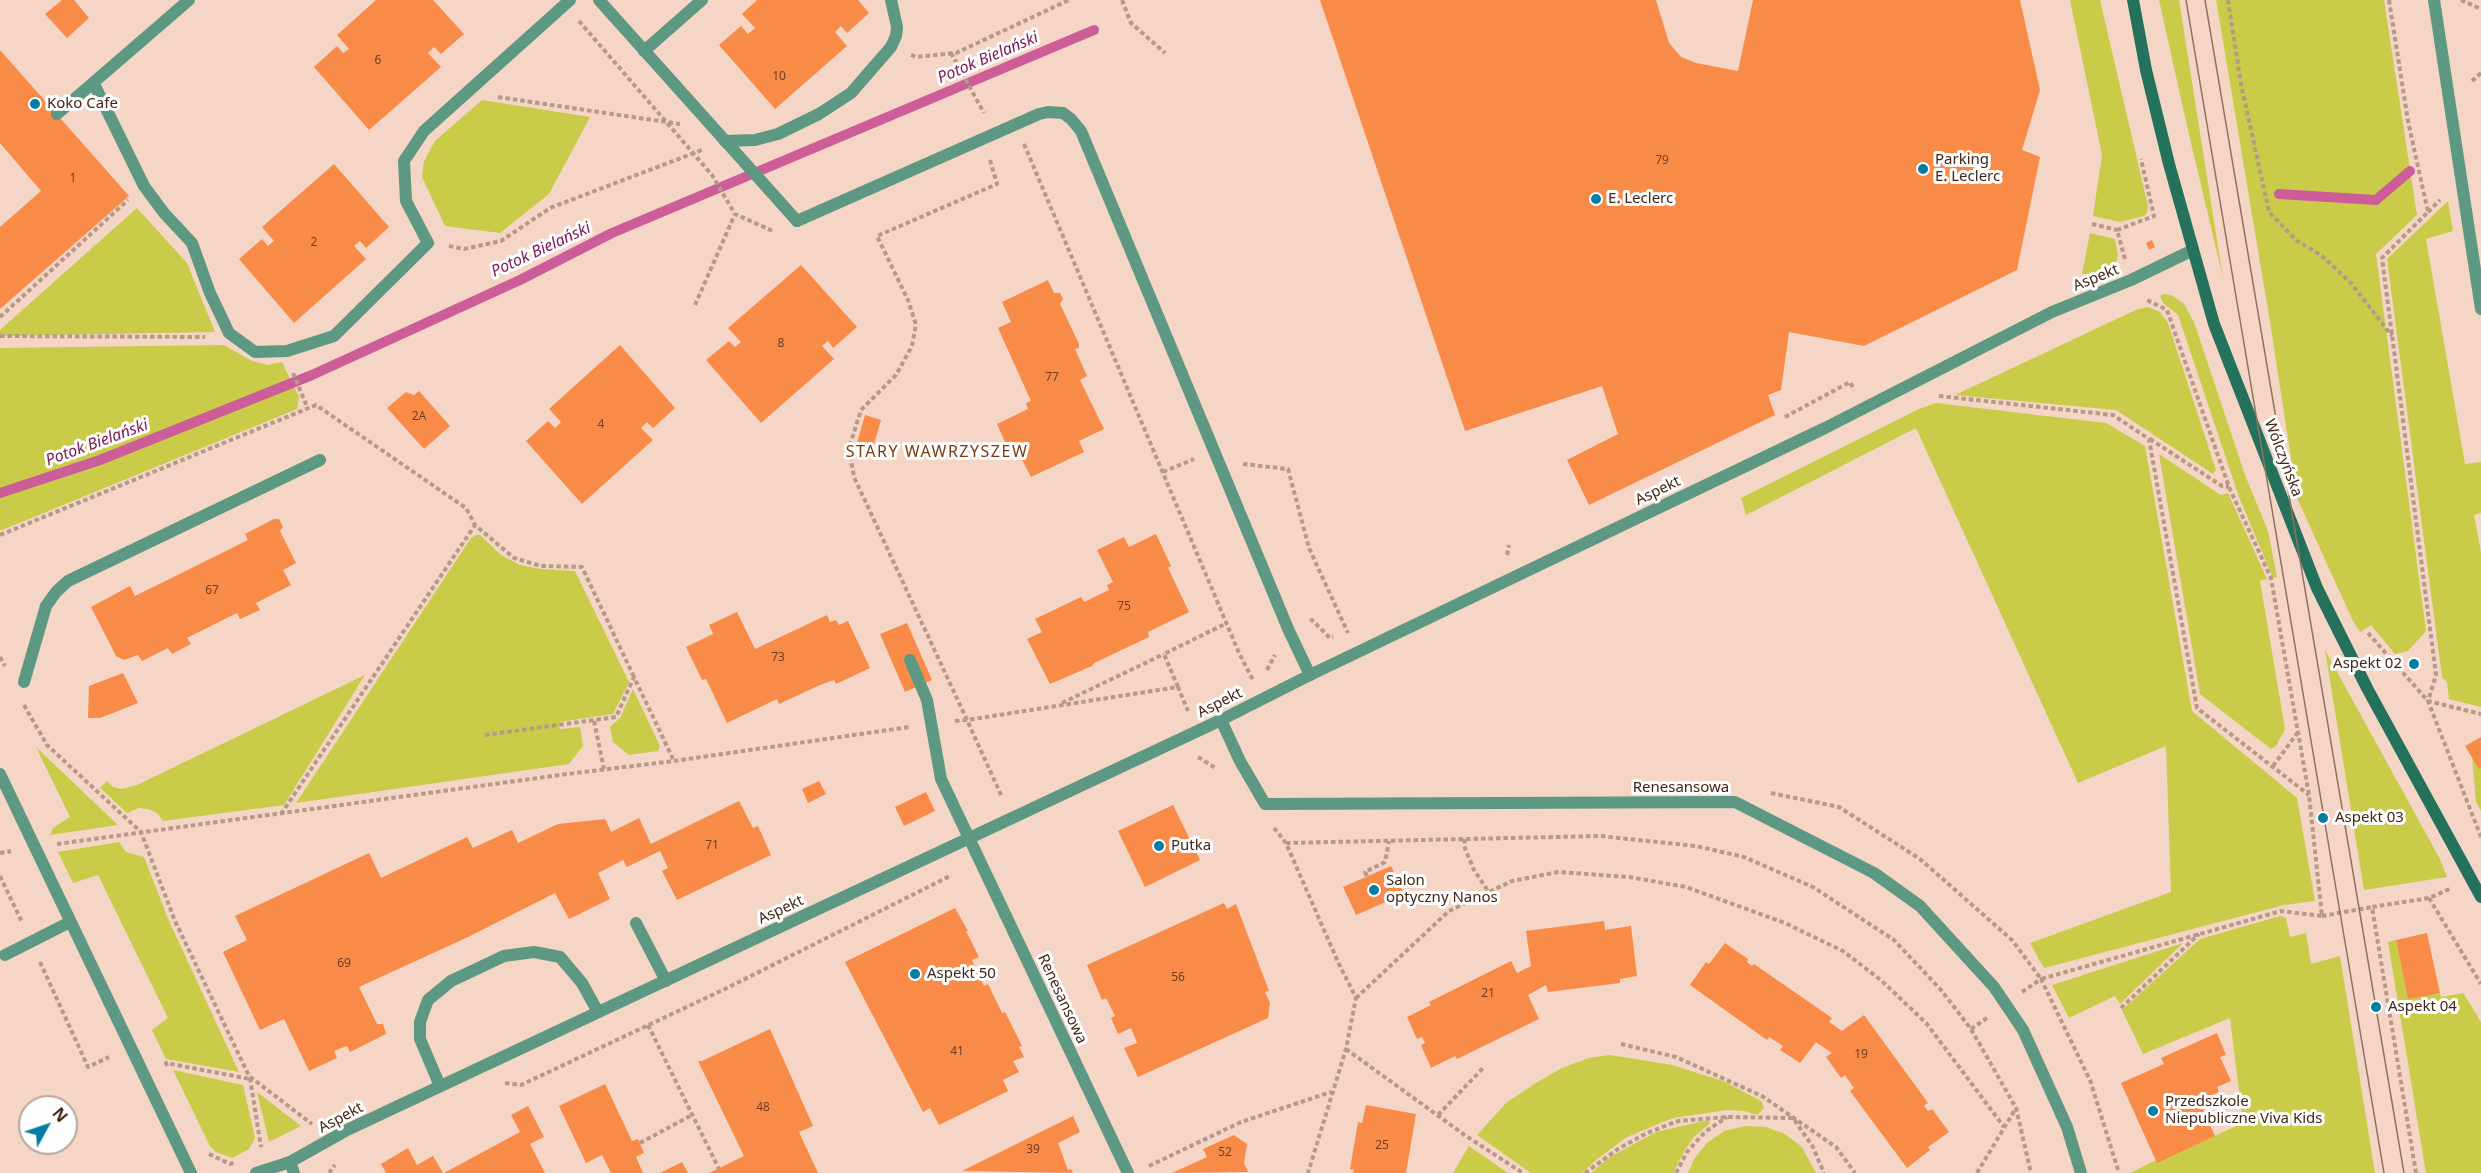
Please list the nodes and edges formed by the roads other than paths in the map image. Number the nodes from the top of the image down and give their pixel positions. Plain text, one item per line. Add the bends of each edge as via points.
1 (189, 0) edge
2 (599, 0) edge
3 (702, 0) edge
4 (891, 0) edge
5 (2133, 0) edge
6 (2434, 0) edge
7 (568, 2) edge
8 (644, 51) junction
9 (94, 84) junction
10 (57, 114) dead end
11 (725, 141) junction
12 (2193, 250) junction
13 (2481, 309) edge
14 (320, 460) dead end
15 (910, 660) dead end
16 (1310, 675) junction
17 (24, 682) dead end
18 (1221, 720) junction
19 (0, 774) edge
20 (969, 838) junction
21 (2481, 897) edge
22 (70, 922) junction
23 (636, 923) dead end
24 (4, 956) dead end
25 (666, 981) junction
26 (598, 1012) junction
27 (440, 1086) junction
28 (292, 1168) edge
29 (191, 1173) edge
30 (256, 1173) edge
31 (1128, 1173) edge
32 (2081, 1173) edge

1 - 9 street
2 - 8 street
3 - 8 street
4 - 11 street via 897,27 891,47 851,93 819,114 766,137
5 - 12 main road, Wólczyńska via 2151,91
6 - 13 street
7 - 9 street via 424,131 404,161 406,201 428,243 334,336 286,351 255,352 229,333 192,243 144,186
8 - 11 street
9 - 10 street
11 - 16 street via 797,221 1039,114 1063,113 1071,119 1081,131
12 - 16 street, Aspekt via 2052,312 1825,428
12 - 21 main road, Wólczyńska via 2214,324 2317,588
14 - 17 street via 68,581 46,606
15 - 20 street, Renesansowa via 927,700 940,779
16 - 18 street, Aspekt
18 - 20 street, Aspekt
18 - 32 street, Renesansowa via 1265,804 1734,802 1874,873 1920,906 1994,987 2023,1030 2067,1127
19 - 22 street
20 - 25 street, Aspekt
20 - 31 street, Renesansowa
22 - 24 street
22 - 29 street
23 - 25 street
25 - 26 street, Aspekt
26 - 27 street, Aspekt
26 - 27 street via 582,983 560,957 534,952 504,956 452,981 428,1000 420,1022 420,1039
27 - 28 street, Aspekt via 347,1130
28 - 30 street, Aspekt

